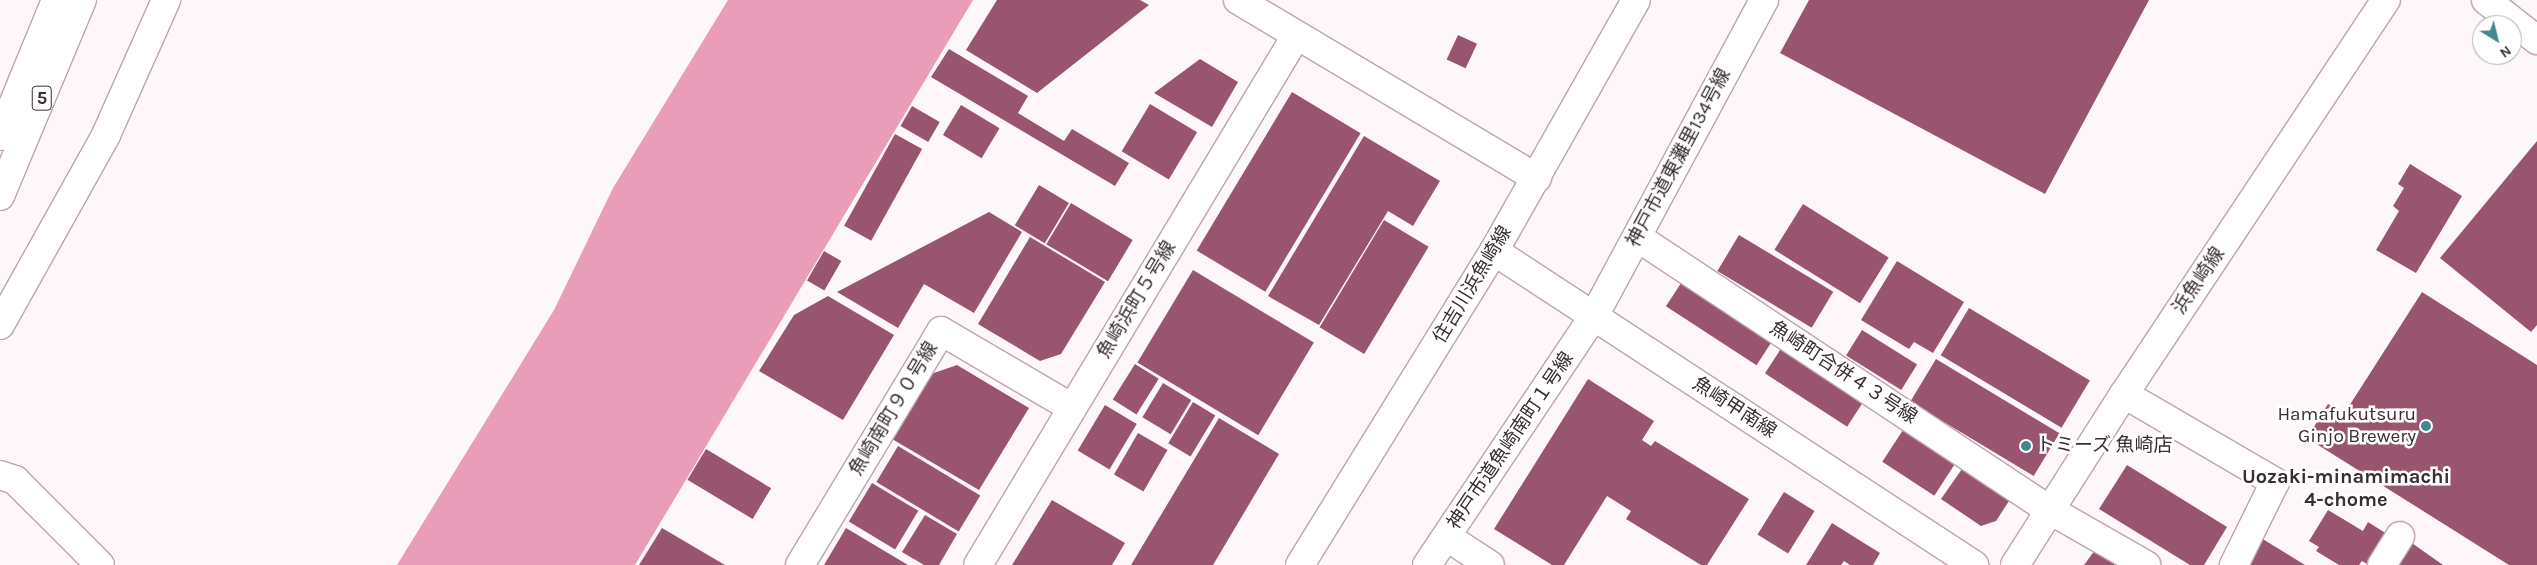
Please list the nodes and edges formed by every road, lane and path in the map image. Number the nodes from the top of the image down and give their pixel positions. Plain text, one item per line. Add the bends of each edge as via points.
1 (56, 0) edge
2 (82, 0) edge
3 (1238, 0) edge
4 (1636, 0) edge
5 (1764, 0) edge
6 (2386, 0) edge
7 (2486, 0) edge
8 (153, 7) edge
9 (1296, 36) junction
10 (2537, 40) edge
11 (0, 136) edge
12 (1537, 178) junction
13 (0, 196) edge
14 (1637, 237) junction
15 (1494, 251) junction
16 (0, 291) edge
17 (1594, 316) junction
18 (0, 325) edge
19 (2124, 394) junction
20 (1072, 408) junction
21 (4, 478) edge
22 (2050, 510) junction
23 (1446, 536) junction
24 (2400, 536) dead end
25 (100, 565) edge
26 (800, 565) edge
27 (978, 565) edge
28 (1300, 565) edge
29 (1428, 565) edge
30 (1490, 565) edge
31 (1974, 565) edge
32 (2015, 565) edge
33 (2146, 565) edge
34 (2234, 565) edge
35 (2382, 565) edge

1 - 11 main road, 5
2 - 13 main road, 5
3 - 9 main road
4 - 12 main road, 住吉川浜魚崎線
5 - 14 main road, 神戸市道東灘里134号線
6 - 19 main road, 浜魚崎線
7 - 10 main road
8 - 16 main road
8 - 18 main road via 106,135
9 - 12 main road
9 - 20 main road, 魚崎浜町５号線
12 - 15 main road, 住吉川浜魚崎線
14 - 17 main road, 神戸市道東灘里134号線
14 - 22 main road, 魚崎町合併４３号線
15 - 17 main road, 魚崎甲南線
15 - 28 main road, 住吉川浜魚崎線
17 - 23 main road, 神戸市道魚崎南町１号線
17 - 31 main road, 魚崎甲南線
19 - 22 main road, 浜魚崎線
19 - 34 main road via 2275,482
20 - 26 main road, 魚崎南町９０号線 via 941,332
20 - 27 main road, 魚崎浜町５号線
21 - 25 main road
22 - 32 main road, 浜魚崎線
22 - 33 main road, 魚崎町合併４３号線
23 - 29 main road, 神戸市道魚崎南町１号線
23 - 30 main road
24 - 35 main road

